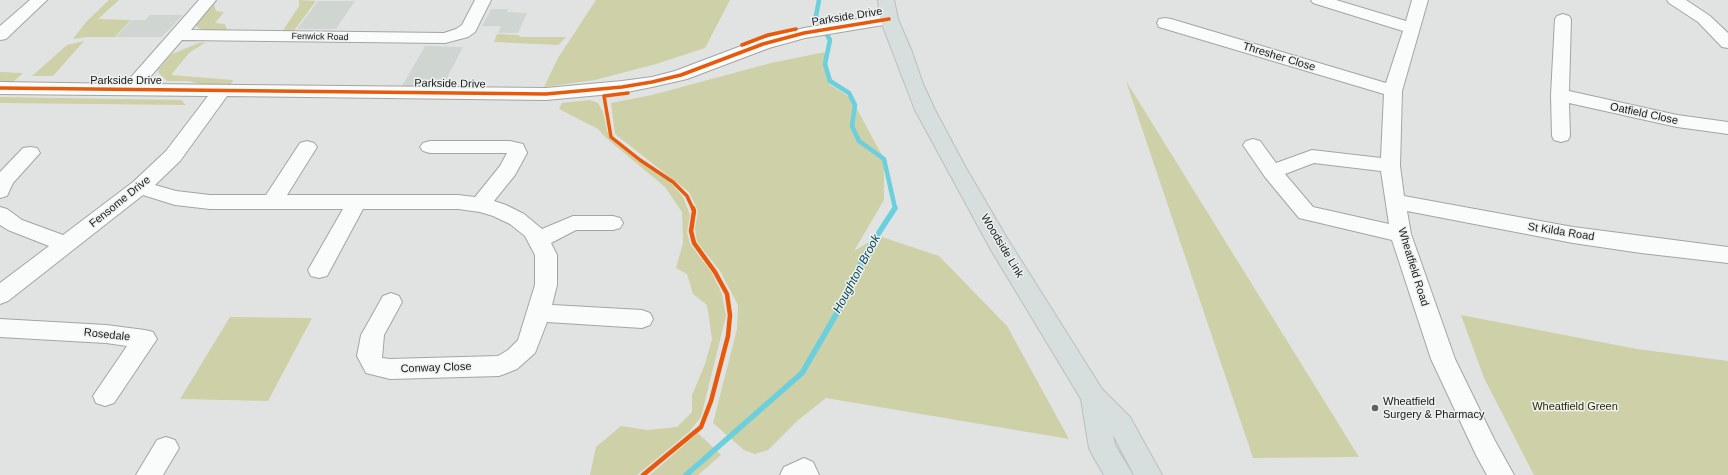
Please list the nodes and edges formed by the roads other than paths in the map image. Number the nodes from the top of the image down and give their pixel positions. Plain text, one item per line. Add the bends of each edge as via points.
1 (39, 0) edge
2 (208, 0) edge
3 (484, 0) edge
4 (1319, 0) edge
5 (1420, 0) edge
6 (1675, 0) edge
7 (888, 9) edge
8 (1563, 20) dead end
9 (1165, 23) dead end
10 (1411, 28) junction
11 (1, 33) edge
12 (178, 35) junction
13 (1728, 43) edge
14 (0, 88) edge
15 (129, 90) junction
16 (222, 90) junction
17 (1393, 91) junction
18 (1560, 95) junction
19 (1728, 128) edge
20 (1562, 136) dead end
21 (1253, 145) dead end
22 (307, 147) dead end
23 (430, 147) dead end
24 (30, 154) dead end
25 (1390, 166) junction
26 (1272, 172) junction
27 (140, 187) junction
28 (0, 191) edge
29 (1395, 201) junction
30 (272, 202) junction
31 (357, 202) junction
32 (480, 205) junction
33 (0, 214) edge
34 (613, 223) dead end
35 (1401, 234) junction
36 (539, 240) junction
37 (65, 244) junction
38 (1728, 255) edge
39 (319, 270) dead end
40 (0, 295) edge
41 (391, 302) dead end
42 (538, 313) junction
43 (642, 319) dead end
44 (0, 328) edge
45 (106, 396) dead end
46 (1093, 397) junction
47 (166, 448) dead end
48 (149, 475) edge
49 (793, 475) edge
50 (806, 475) edge
51 (1119, 475) edge
52 (1148, 475) edge
53 (1500, 475) edge

1 - 11 street
2 - 12 street
3 - 12 street, Fenwick Road via 469,28 468,36 445,38
4 - 10 street
5 - 10 street, Wheatfield Road
6 - 13 street via 1704,19
7 - 16 street, Parkside Drive via 838,26 763,44 681,75 622,87 546,94
7 - 46 main road, Woodside Link via 916,91 956,168 999,244
8 - 18 street
9 - 17 street, Thresher Close
10 - 17 street, Wheatfield Road
12 - 15 street
14 - 15 street, Parkside Drive
15 - 16 street, Parkside Drive
16 - 27 street, Fensome Drive via 172,156
17 - 25 street, Wheatfield Road
18 - 19 street, Oatfield Close via 1677,121
18 - 20 street
21 - 26 street
22 - 30 street
23 - 32 street via 516,149 517,153 508,170
24 - 28 street via 4,180
25 - 26 street via 1312,156
25 - 29 street, Wheatfield Road
26 - 35 street via 1306,213
27 - 30 street, Conway Close via 174,198 210,202
27 - 37 street, Fensome Drive
29 - 35 street, Wheatfield Road
29 - 38 street, St Kilda Road via 1573,235
30 - 31 street, Conway Close
31 - 32 street, Conway Close via 450,202
31 - 39 street
32 - 36 street, Conway Close via 499,210 517,219
33 - 37 street via 15,225
34 - 36 street via 573,223
35 - 53 street, Wheatfield Road via 1442,359
36 - 42 street, Conway Close via 546,255 546,285
37 - 40 street, Fensome Drive
41 - 42 street, Conway Close via 373,335 370,347 370,362 381,369 499,366 516,357 527,346
42 - 43 street
44 - 45 street, Rosedale via 106,334 145,339
46 - 51 main road via 1102,448
46 - 52 main road, Woodside Link via 1121,425
47 - 48 street
49 - 50 street via 804,470

